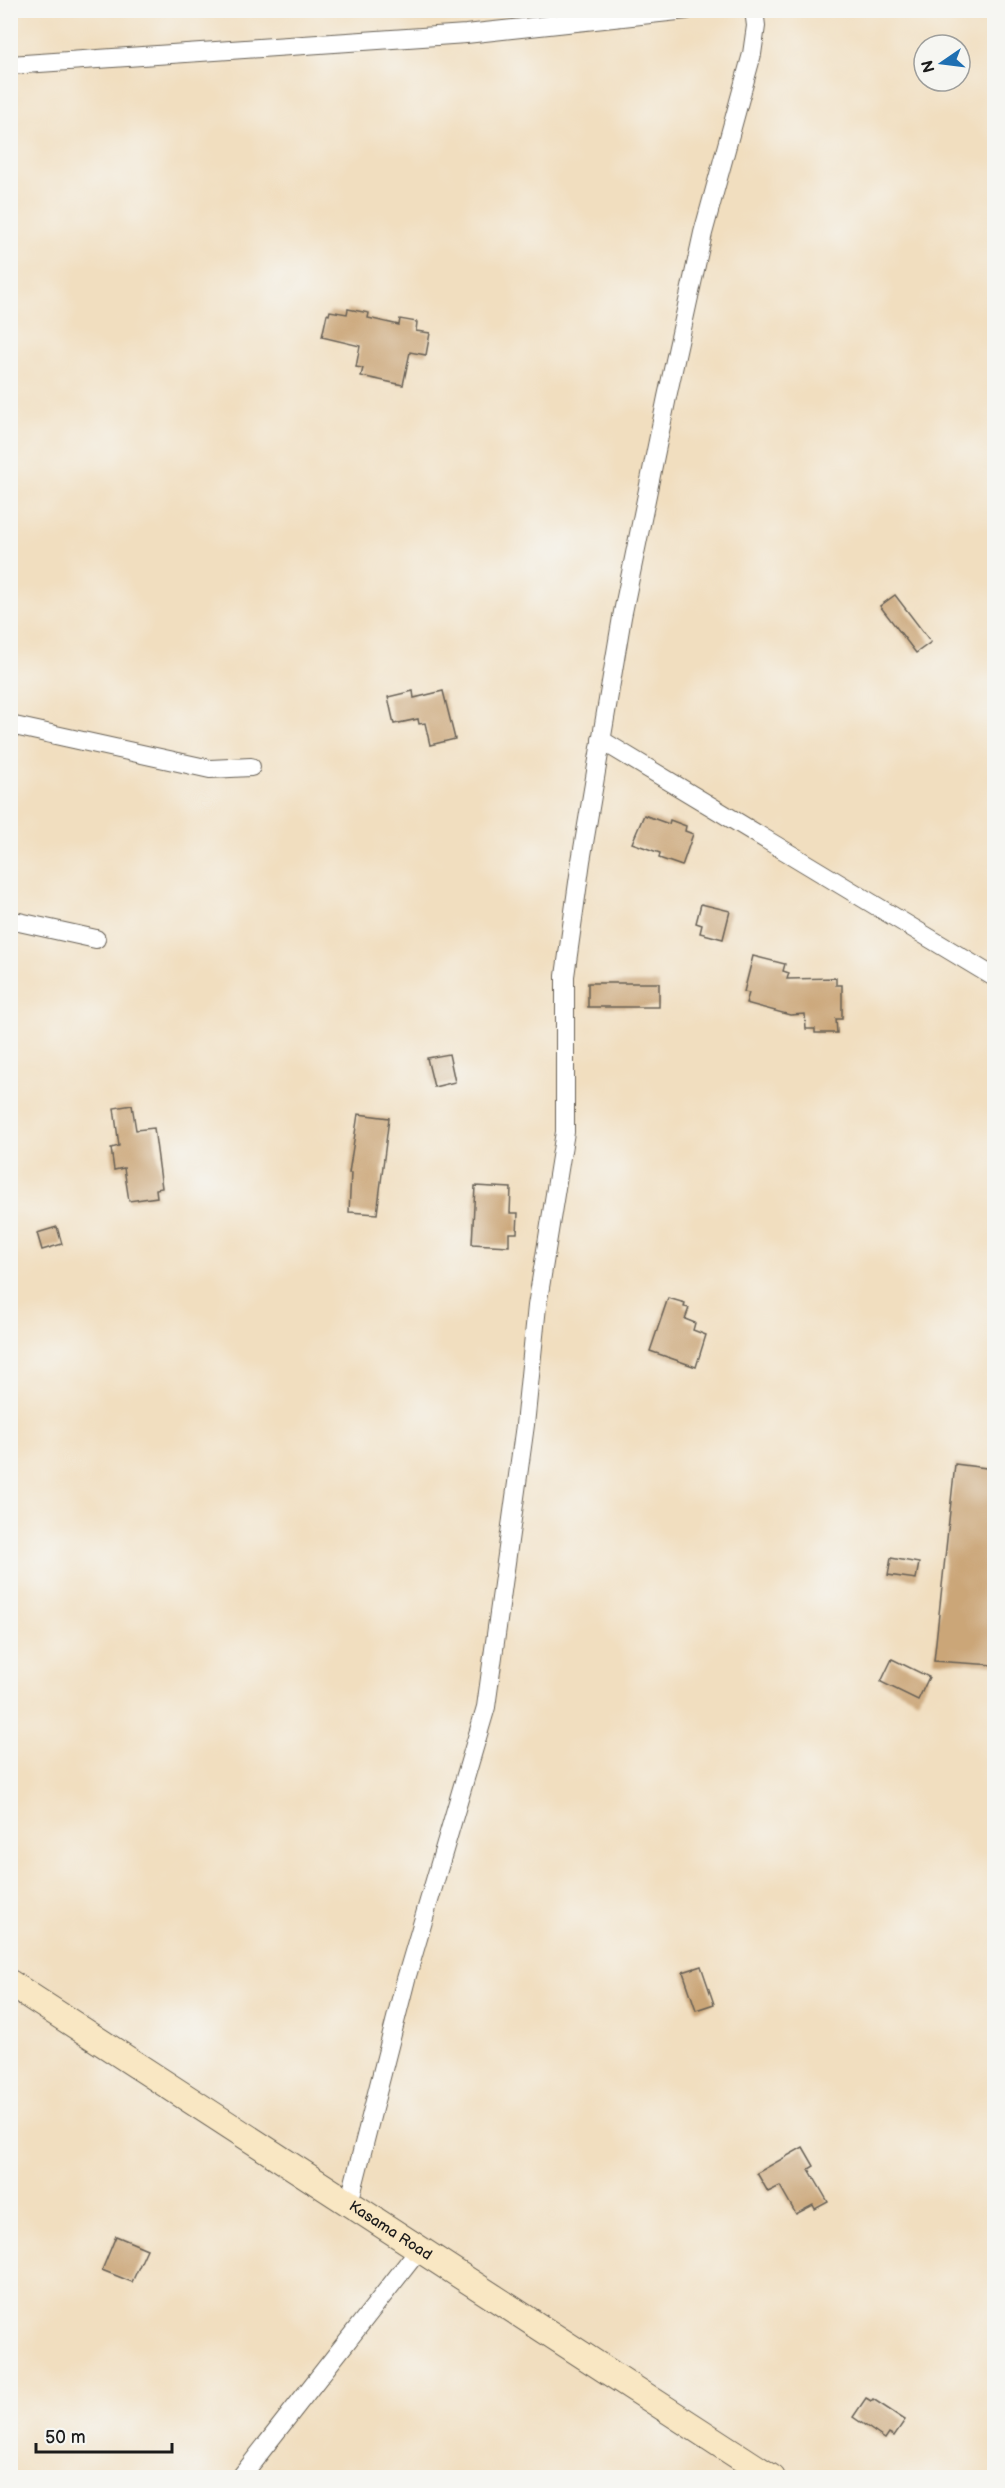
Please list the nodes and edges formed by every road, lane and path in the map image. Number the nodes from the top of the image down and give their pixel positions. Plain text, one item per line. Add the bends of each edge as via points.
1 (687, 10) edge
2 (754, 10) edge
3 (10, 65) edge
4 (10, 725) edge
5 (601, 740) junction
6 (251, 767) dead end
7 (10, 920) edge
8 (96, 939) dead end
9 (994, 977) edge
10 (10, 1983) edge
11 (349, 2203) junction
12 (420, 2248) junction
13 (240, 2478) edge
14 (772, 2478) edge

1 - 3 street via 466,34
2 - 5 street via 753,54 704,233 672,374
4 - 6 street via 210,770
5 - 9 street
5 - 11 street via 565,976 565,1132 537,1306 525,1425 486,1707 406,1979
7 - 8 street
10 - 11 street, Kasama Road
11 - 12 street, Kasama Road
12 - 13 street
12 - 14 street, Kasama Road

